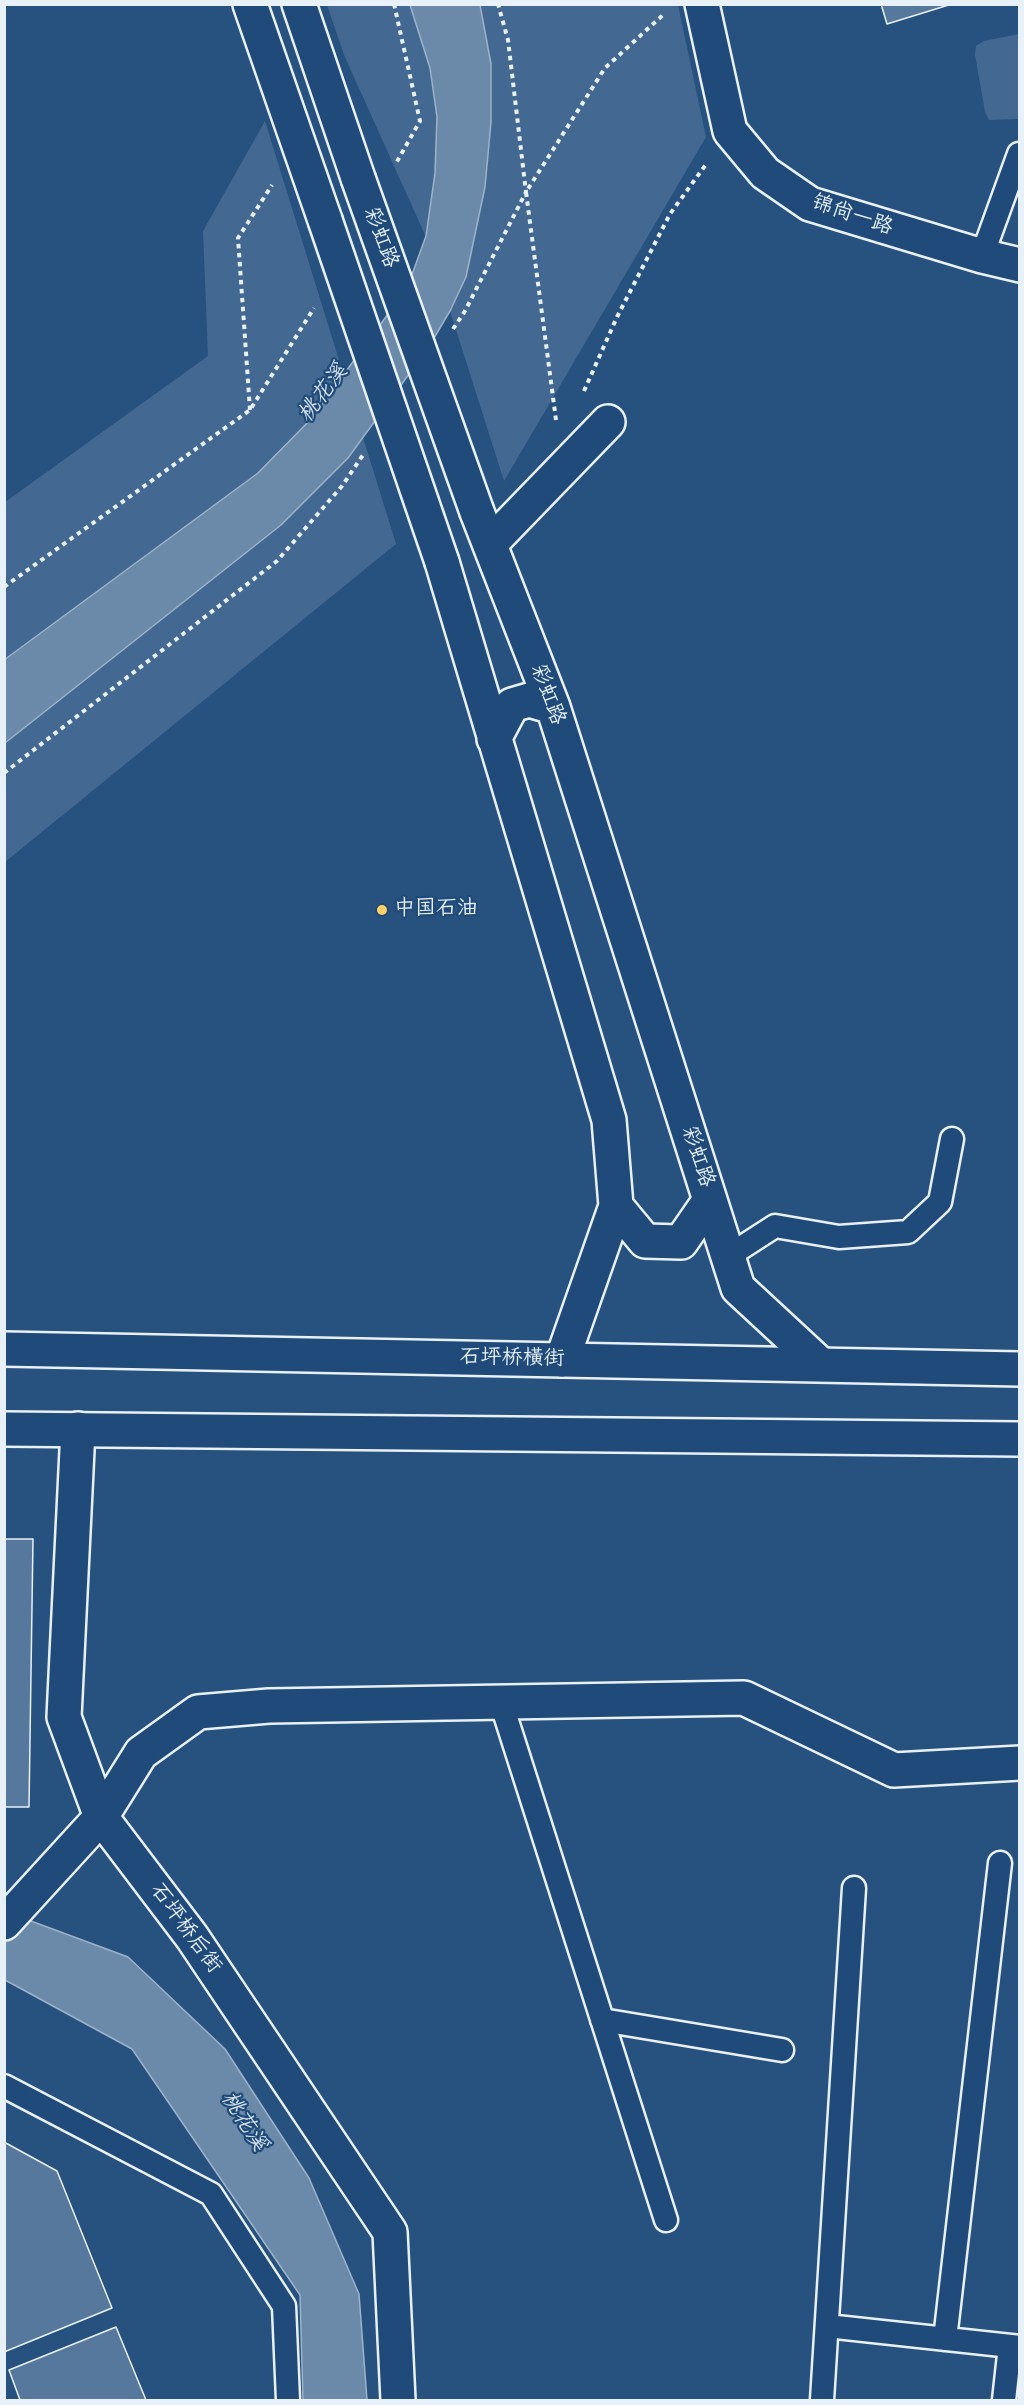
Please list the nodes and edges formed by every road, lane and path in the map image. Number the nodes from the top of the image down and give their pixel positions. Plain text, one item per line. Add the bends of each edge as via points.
1 (250, 4) edge
2 (299, 4) edge
3 (394, 4) edge
4 (498, 4) edge
5 (702, 4) edge
6 (666, 12) dead end
7 (730, 131) junction
8 (298, 144) junction
9 (1019, 154) edge
10 (390, 173) dead end
11 (526, 192) junction
12 (982, 256) junction
13 (1020, 265) edge
14 (320, 298) dead end
15 (452, 330) dead end
16 (583, 396) dead end
17 (250, 410) junction
18 (608, 422) dead end
19 (369, 447) dead end
20 (563, 468) junction
21 (490, 544) junction
22 (4, 587) edge
23 (553, 707) junction
24 (494, 739) junction
25 (4, 773) edge
26 (952, 1139) dead end
27 (710, 1200) junction
28 (616, 1206) junction
29 (727, 1257) junction
30 (4, 1349) edge
31 (562, 1360) junction
32 (819, 1363) junction
33 (1020, 1369) edge
34 (4, 1429) edge
35 (78, 1429) junction
36 (1020, 1439) edge
37 (501, 1702) junction
38 (1020, 1763) edge
39 (93, 1825) junction
40 (1000, 1863) dead end
41 (854, 1888) dead end
42 (4, 1923) edge
43 (602, 2020) junction
44 (782, 2050) dead end
45 (4, 2086) edge
46 (666, 2220) dead end
47 (827, 2326) junction
48 (945, 2339) junction
49 (1015, 2347) edge
50 (288, 2400) edge
51 (398, 2400) edge
52 (822, 2400) edge
53 (1004, 2400) edge

1 - 8 main road
2 - 21 main road, 彩虹路, bridge
3 - 10 path via 420,121
4 - 11 path via 508,40
5 - 7 main road, 锦尚一路
6 - 11 path via 606,68
7 - 12 main road, 锦尚一路 via 765,173 810,204
7 - 16 path via 670,214 617,317
8 - 17 path via 238,238
8 - 24 main road, bridge via 442,562
9 - 12 lane
11 - 15 path
11 - 20 path
12 - 13 main road, 锦尚一路
14 - 17 path
17 - 22 path
18 - 20 main road
19 - 25 path via 342,486 277,561
20 - 21 main road
21 - 23 main road, 彩虹路
23 - 24 main road via 529,700 512,705
23 - 27 main road, 彩虹路
24 - 28 main road via 609,1120
26 - 29 lane via 940,1202 908,1232 839,1237 775,1226
27 - 28 main road via 681,1242 645,1241
27 - 29 main road, 彩虹路
28 - 31 main road
29 - 32 main road, 彩虹路 via 738,1288
30 - 31 main road, 石坪桥横街
31 - 32 main road, 石坪桥横街
32 - 33 main road, 石坪桥横街
34 - 35 main road
35 - 36 main road
35 - 39 main road, 石坪桥后街 via 64,1717
37 - 38 main road via 744,1698 894,1770
37 - 39 main road via 269,1706 198,1712 141,1753
37 - 43 lane
39 - 42 main road
39 - 51 main road, 石坪桥后街 via 192,1937 390,2232
40 - 48 lane
41 - 47 lane
43 - 44 lane
43 - 46 lane
45 - 50 lane via 211,2194 284,2306
47 - 48 lane
47 - 52 lane
48 - 49 lane
49 - 53 lane

